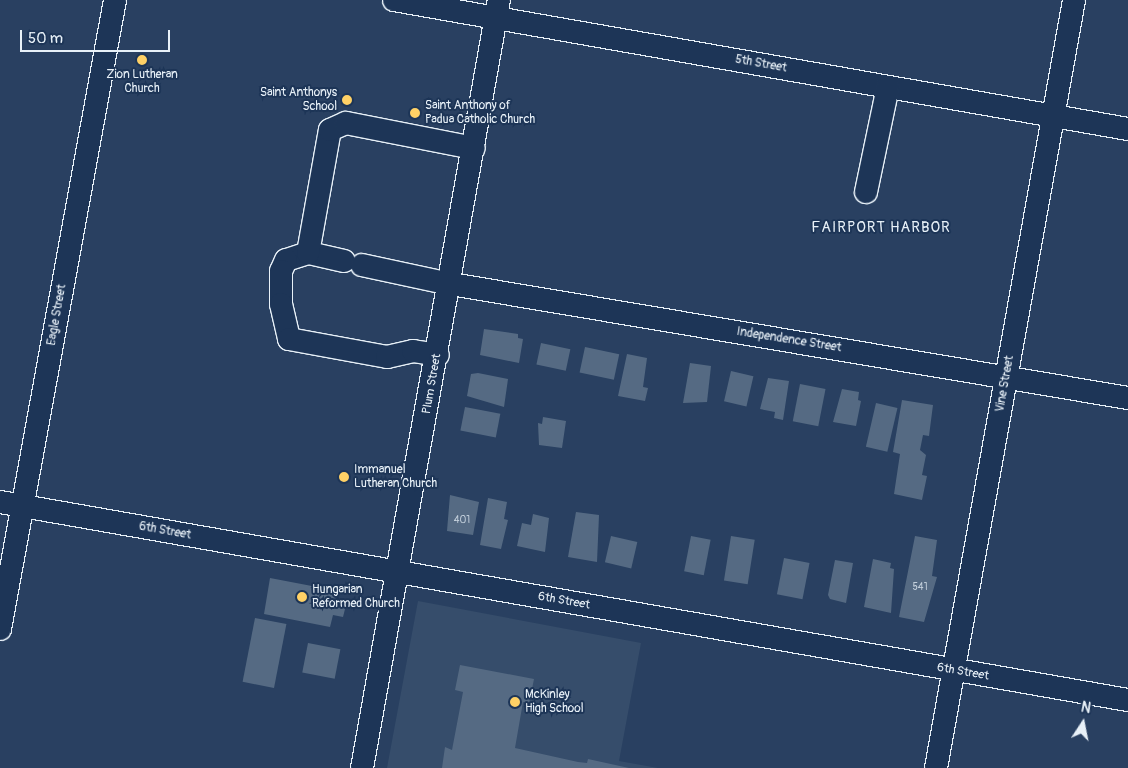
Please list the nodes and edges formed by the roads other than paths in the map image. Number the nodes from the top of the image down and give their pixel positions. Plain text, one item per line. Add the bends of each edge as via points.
1 (114, 0) edge
2 (394, 0) edge
3 (1074, 0) edge
4 (498, 9) edge
5 (888, 87) junction
6 (1053, 116) junction
7 (1128, 129) edge
8 (474, 148) junction
9 (866, 192) dead end
10 (308, 253) junction
11 (451, 284) junction
12 (438, 355) junction
13 (1006, 376) junction
14 (1128, 398) edge
15 (0, 502) edge
16 (22, 506) junction
17 (398, 572) junction
18 (0, 630) edge
19 (953, 670) junction
20 (1128, 700) edge
21 (362, 768) edge
22 (936, 768) edge

1 - 16 street, Eagle Street
2 - 4 street, 5th Street
3 - 6 street, Vine Street
4 - 5 street, 5th Street
4 - 8 street, Plum Street
5 - 6 street, 5th Street
5 - 9 street
6 - 7 street, 5th Street
6 - 13 street, Vine Street
8 - 10 street via 346,123 336,125 330,130
8 - 11 street, Plum Street
10 - 11 street, Independence Street
10 - 12 street via 286,260 281,270 282,304 289,339 388,357 413,351
11 - 12 street, Plum Street
11 - 13 street, Independence Street
12 - 17 street, Plum Street
13 - 14 street, Independence Street
13 - 19 street, Vine Street
15 - 16 street, 6th Street
16 - 17 street, 6th Street
16 - 18 street, Eagle Street
17 - 19 street, 6th Street
17 - 21 street, Plum Street
19 - 20 street, 6th Street
19 - 22 street, Vine Street

